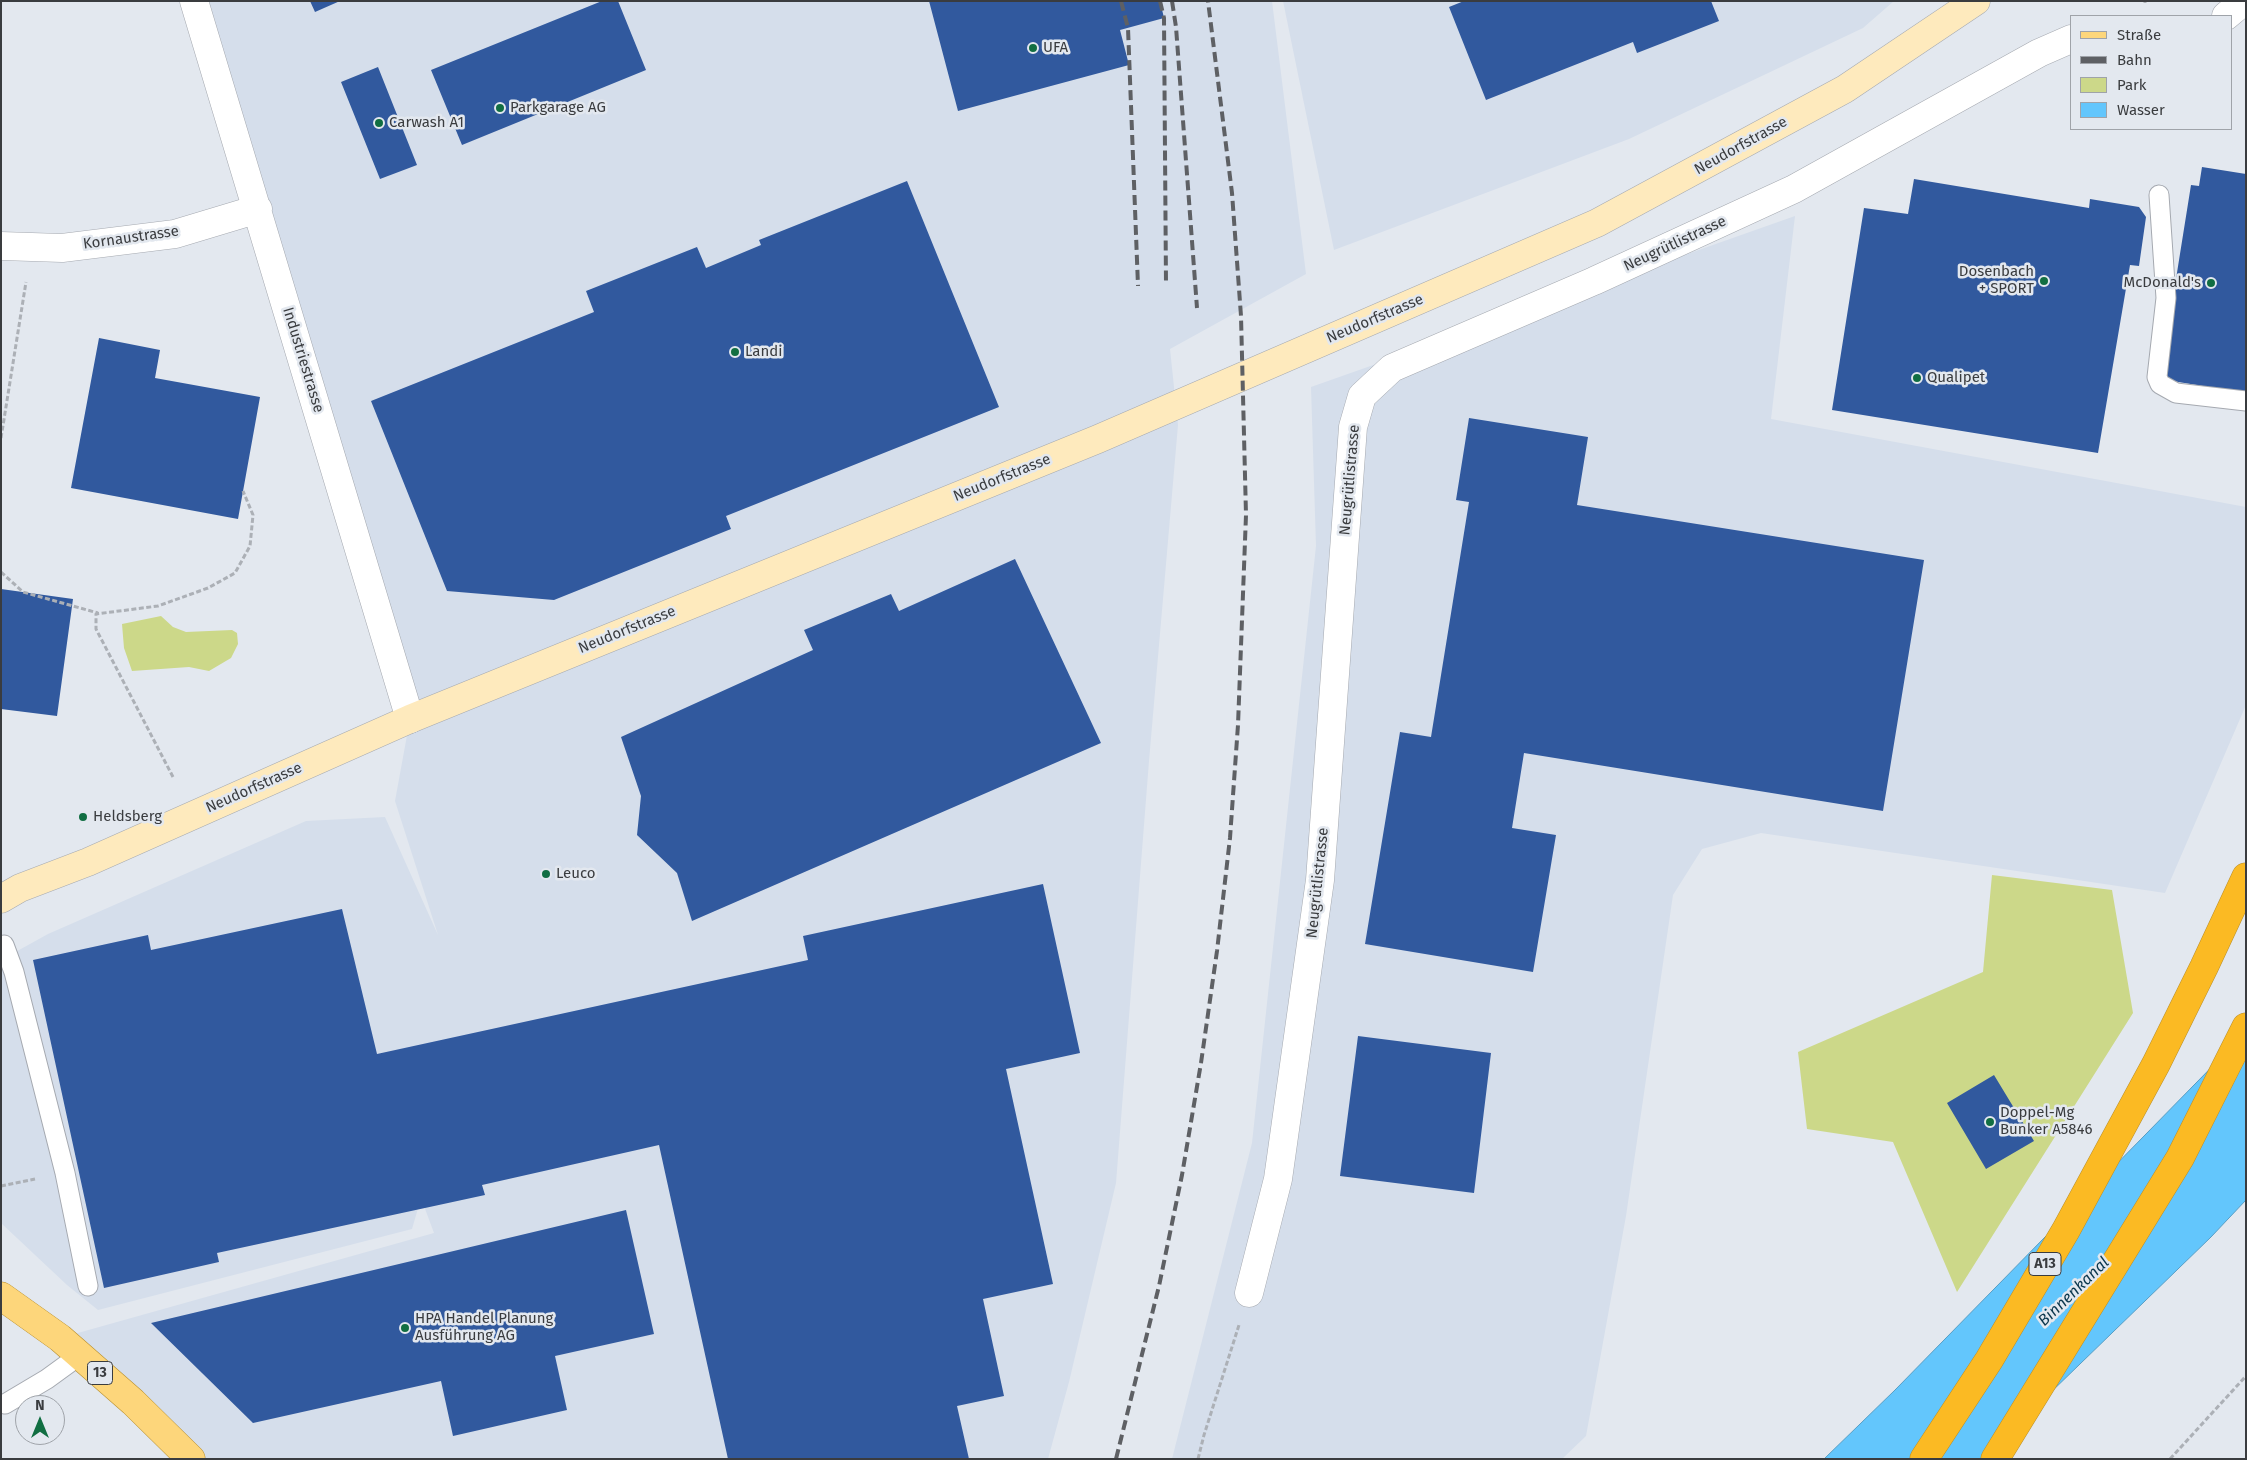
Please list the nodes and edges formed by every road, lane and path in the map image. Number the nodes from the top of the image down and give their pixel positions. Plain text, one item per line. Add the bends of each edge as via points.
1 (194, 1) edge
2 (1976, 1) edge
3 (2244, 1) edge
4 (2227, 15) edge
5 (2070, 38) edge
6 (2159, 196) dead end
7 (258, 210) junction
8 (1, 246) edge
9 (32, 247) junction
10 (2246, 401) edge
11 (1, 438) edge
12 (243, 490) dead end
13 (1, 572) edge
14 (98, 614) junction
15 (410, 719) junction
16 (173, 777) dead end
17 (2246, 877) edge
18 (1, 899) edge
19 (4, 945) dead end
20 (2246, 1027) edge
21 (88, 1286) dead end
22 (1249, 1293) joint
23 (1, 1296) edge
24 (80, 1355) junction
25 (2246, 1376) edge
26 (5, 1404) dead end
27 (191, 1459) edge
28 (1198, 1459) edge
29 (1924, 1459) edge
30 (1995, 1459) edge
31 (2170, 1459) edge

1 - 7 street, Industriestrasse
2 - 15 main road, Neudorfstrasse via 1845,88 1597,224 1098,439
3 - 4 street
5 - 22 street, Neugrütlistrasse via 1794,189 1594,282 1392,368 1362,396 1353,427 1320,880 1278,1178
6 - 10 lane via 2166,298 2157,377 2160,384 2176,393
7 - 9 street, Kornaustrasse via 175,234 62,248
7 - 15 street, Industriestrasse
8 - 9 street, Kornaustrasse
9 - 11 path
12 - 14 path via 253,515 250,546 235,573 208,588 158,606
13 - 14 path via 23,592
14 - 16 path via 96,629
15 - 18 main road, Neudorfstrasse
17 - 29 highway, A13 via 2156,1064 2066,1230 1989,1360
19 - 21 lane via 14,972 64,1173
20 - 30 highway via 2180,1158
22 - 28 path
23 - 24 main road, 13
24 - 26 lane
24 - 27 main road, 13
25 - 31 path

